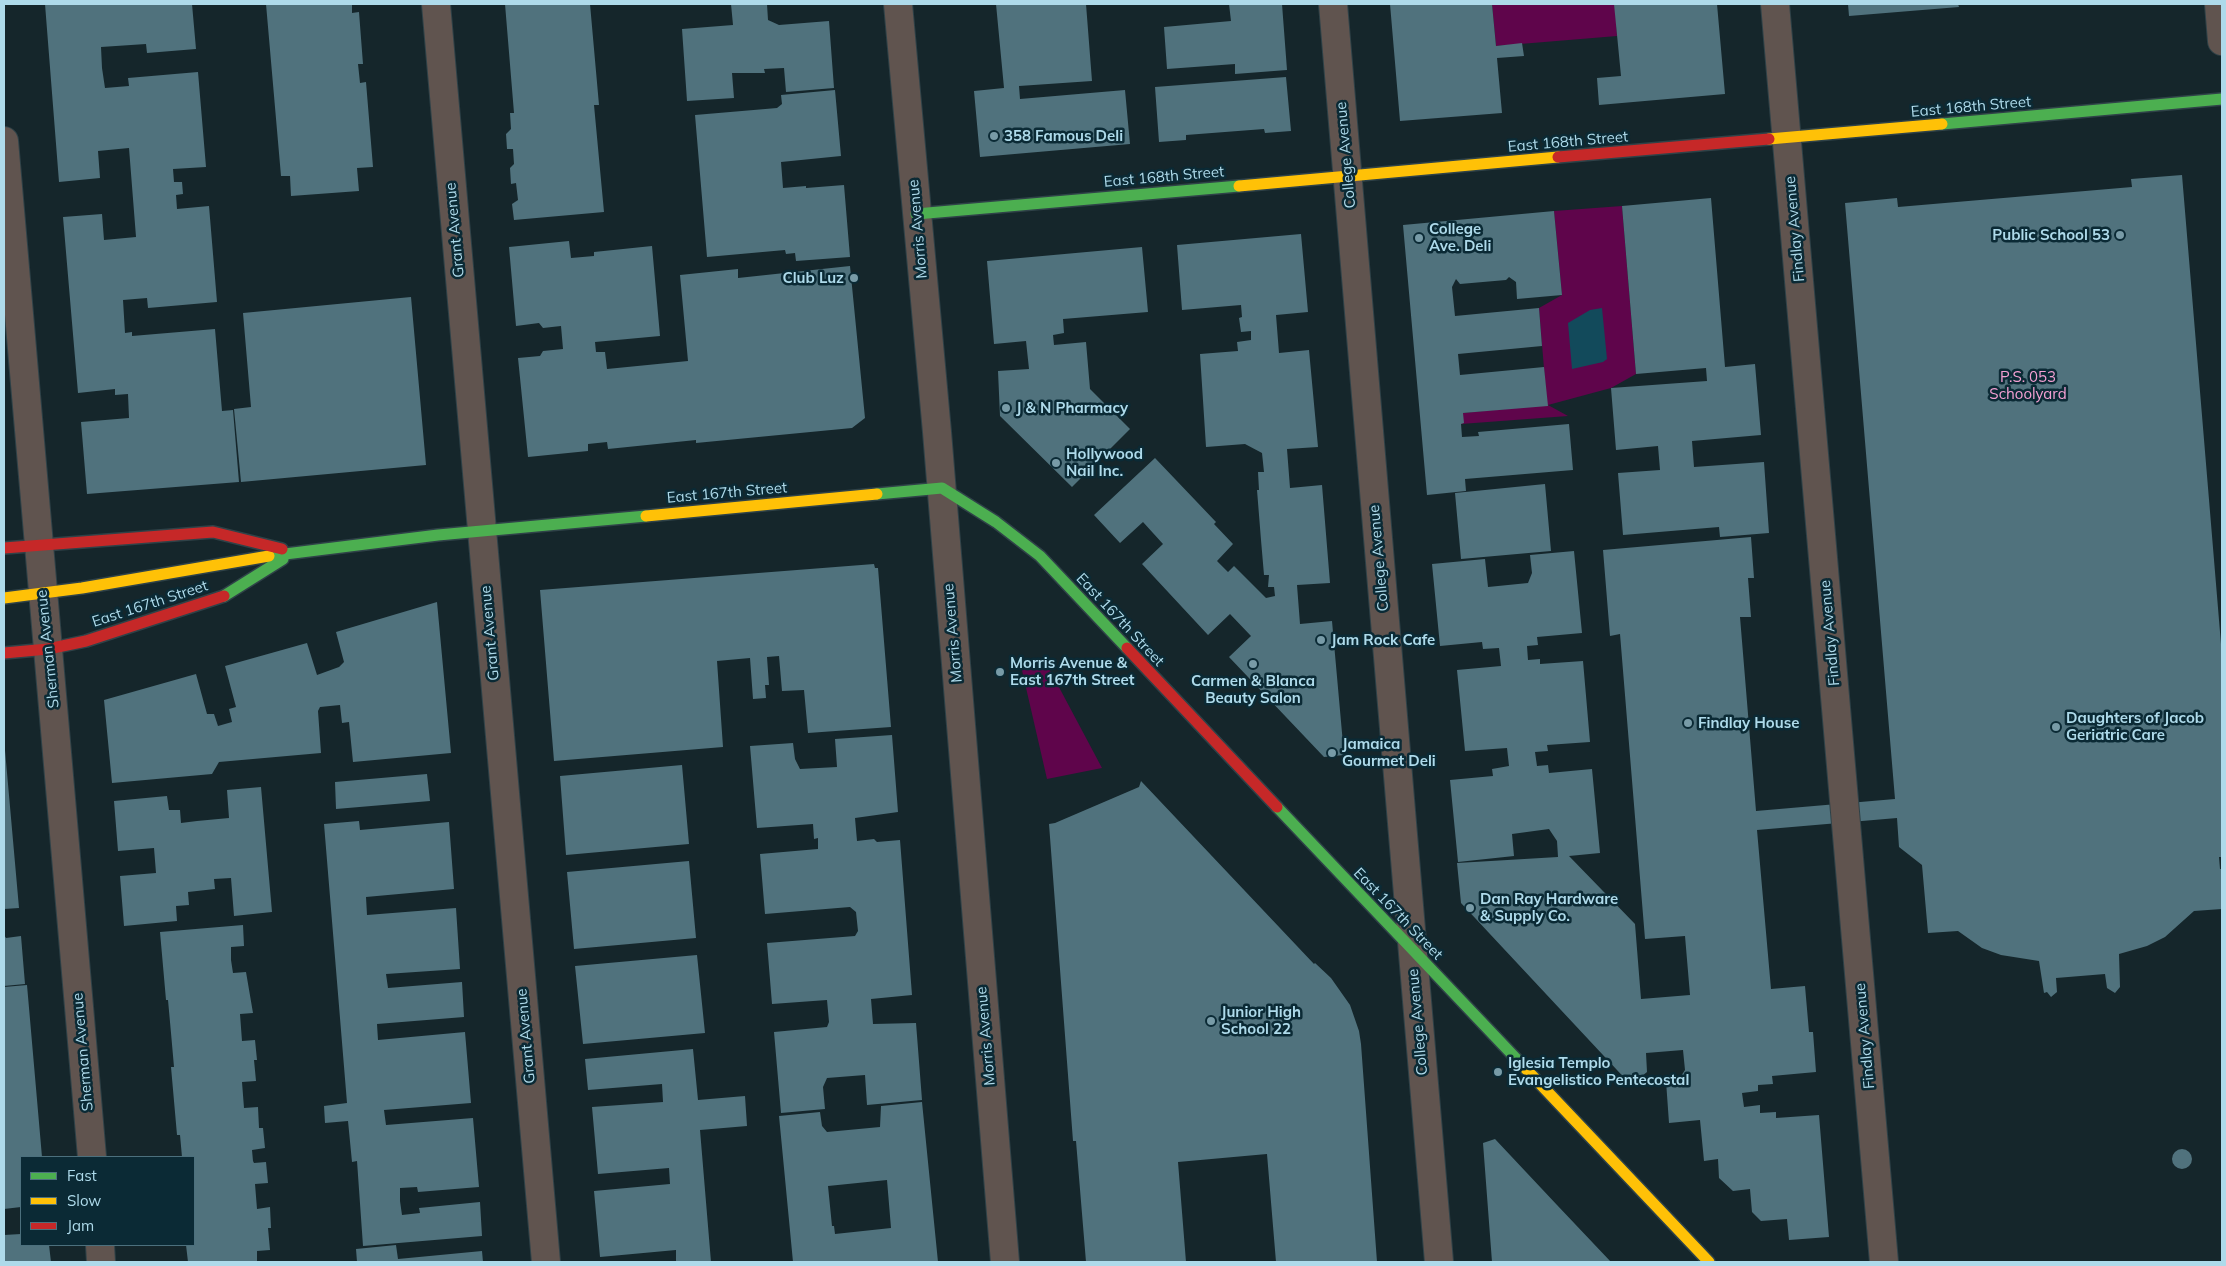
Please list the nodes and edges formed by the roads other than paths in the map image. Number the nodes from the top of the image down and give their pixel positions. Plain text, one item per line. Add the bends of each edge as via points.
1 (436, 4) edge
2 (898, 4) edge
3 (1333, 4) edge
4 (1775, 4) edge
5 (2219, 4) edge
6 (2222, 41) edge
7 (2222, 99) edge
8 (1787, 139) junction
9 (4, 141) edge
10 (1348, 176) junction
11 (916, 214) junction
12 (942, 488) junction
13 (481, 530) junction
14 (38, 547) junction
15 (4, 548) edge
16 (294, 552) junction
17 (42, 593) junction
18 (4, 598) edge
19 (48, 649) junction
20 (4, 653) edge
21 (1412, 950) junction
22 (92, 1156) edge
23 (100, 1246) edge
24 (101, 1262) edge
25 (546, 1262) edge
26 (1005, 1262) edge
27 (1439, 1262) edge
28 (1709, 1262) edge
29 (1884, 1262) edge

1 - 13 street, Grant Avenue
2 - 11 street, Morris Avenue
3 - 10 street, College Avenue
4 - 8 street, Findlay Avenue
5 - 6 street
7 - 8 street, East 168th Street
8 - 10 street, East 168th Street
8 - 29 street, Findlay Avenue
9 - 14 street, Sherman Avenue
10 - 11 street, East 168th Street
10 - 21 street, College Avenue
11 - 12 street, Morris Avenue
12 - 13 street, East 167th Street
12 - 21 street, East 167th Street via 996,522 1040,556
12 - 26 street, Morris Avenue
13 - 16 street, East 167th Street
13 - 25 street, Grant Avenue
14 - 15 street, East 167th Street
14 - 16 street, East 167th Street via 213,532
14 - 17 street, Sherman Avenue
16 - 17 street, East 167th Street
16 - 19 street, East 167th Street via 224,596 86,641
17 - 18 street, East 167th Street
17 - 19 street, Sherman Avenue
19 - 20 street, East 167th Street
19 - 22 street, Sherman Avenue
21 - 27 street, College Avenue
21 - 28 street, East 167th Street
23 - 24 street

